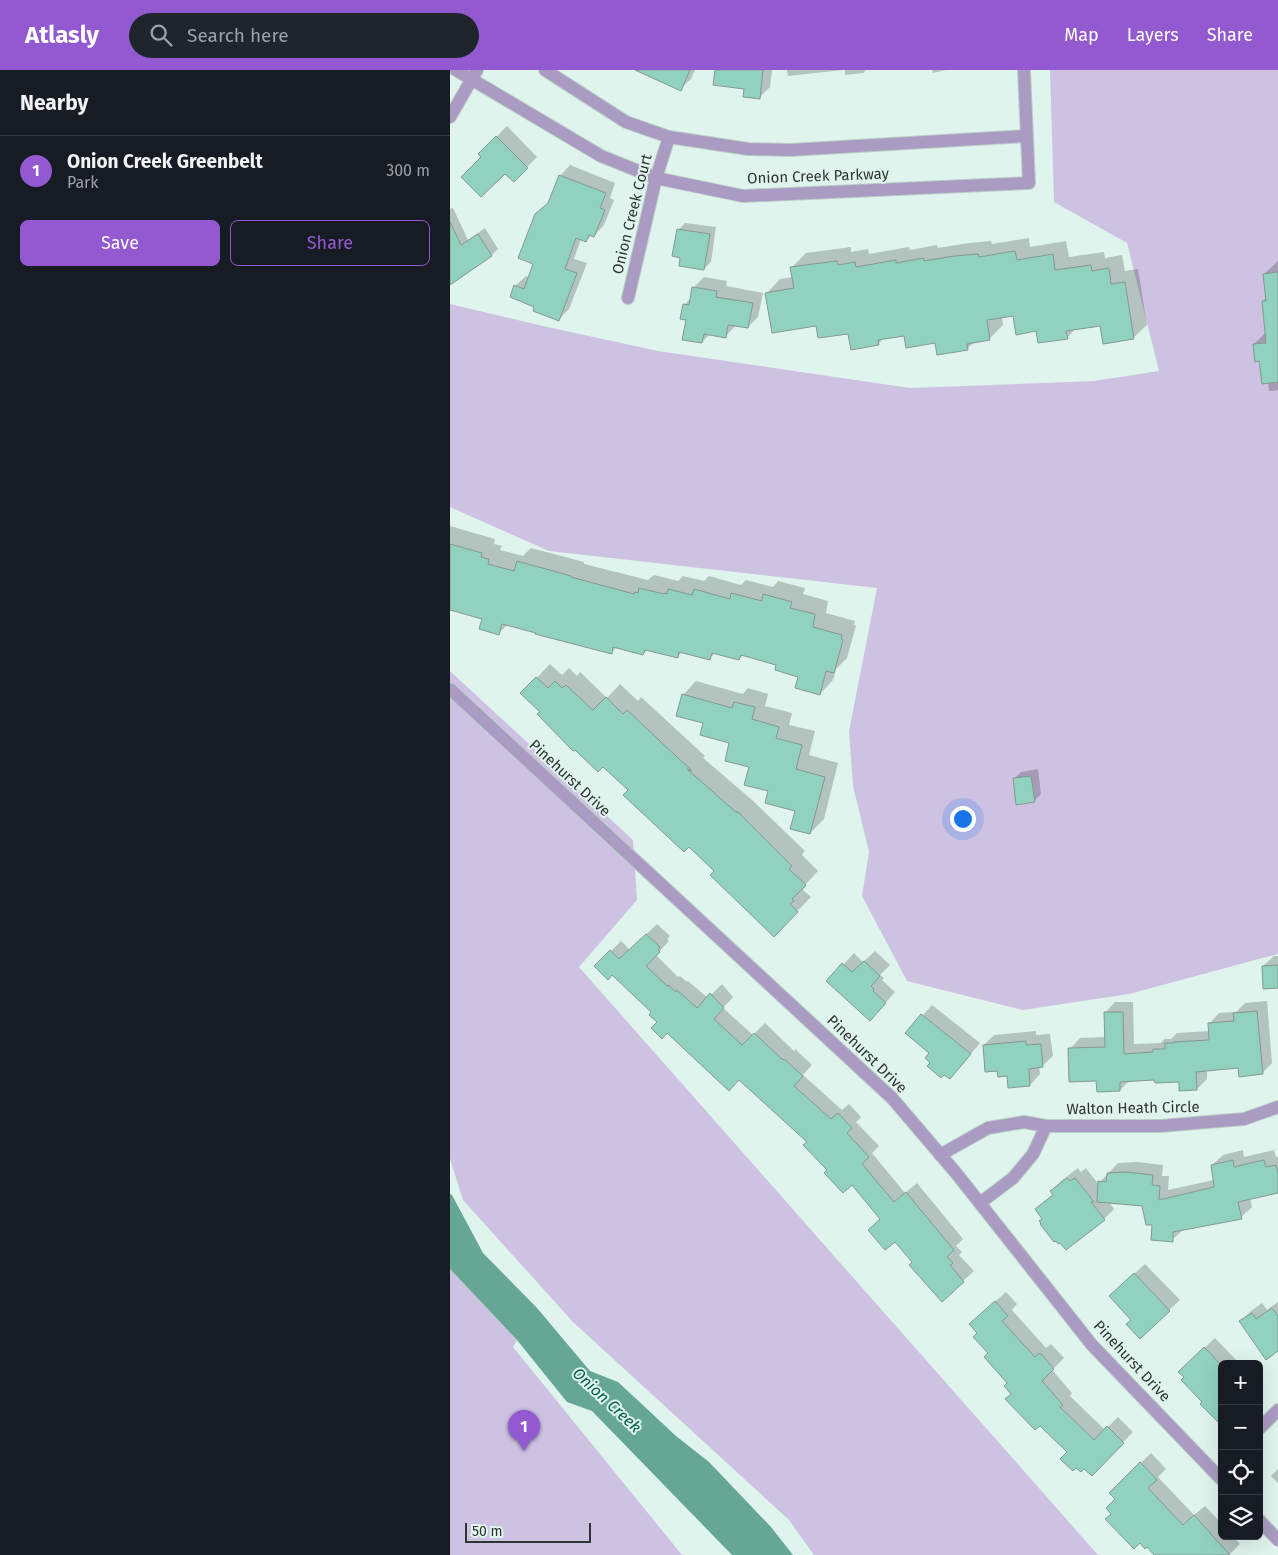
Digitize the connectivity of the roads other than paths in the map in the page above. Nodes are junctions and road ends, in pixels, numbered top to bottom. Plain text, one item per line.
1 (456, 70) edge
2 (545, 70) edge
3 (1024, 70) edge
4 (474, 75) edge
5 (450, 117) edge
6 (1026, 136) junction
7 (669, 137) junction
8 (656, 178) junction
9 (628, 298) dead end
10 (450, 689) edge
11 (1278, 1107) edge
12 (1046, 1126) junction
13 (940, 1154) junction
14 (980, 1203) junction
15 (1278, 1410) edge
16 (1263, 1424) edge
17 (1218, 1472) edge
18 (1263, 1524) edge
19 (1278, 1540) edge

1 - 4 street, Onion Creek Parkway
2 - 7 street, Onion Creek Parkway
3 - 6 street
4 - 5 street
4 - 8 street, Onion Creek Parkway
6 - 7 street, Onion Creek Parkway
6 - 8 street, Onion Creek Parkway
7 - 8 street, Onion Creek Court
8 - 9 street, Onion Creek Court
10 - 13 street, Pinehurst Drive
11 - 12 street, Walton Heath Circle
12 - 13 street, Walton Heath Circle
12 - 14 street, Walton Heath Circle
13 - 14 street, Pinehurst Drive
14 - 17 street, Pinehurst Drive
15 - 16 street
18 - 19 street

